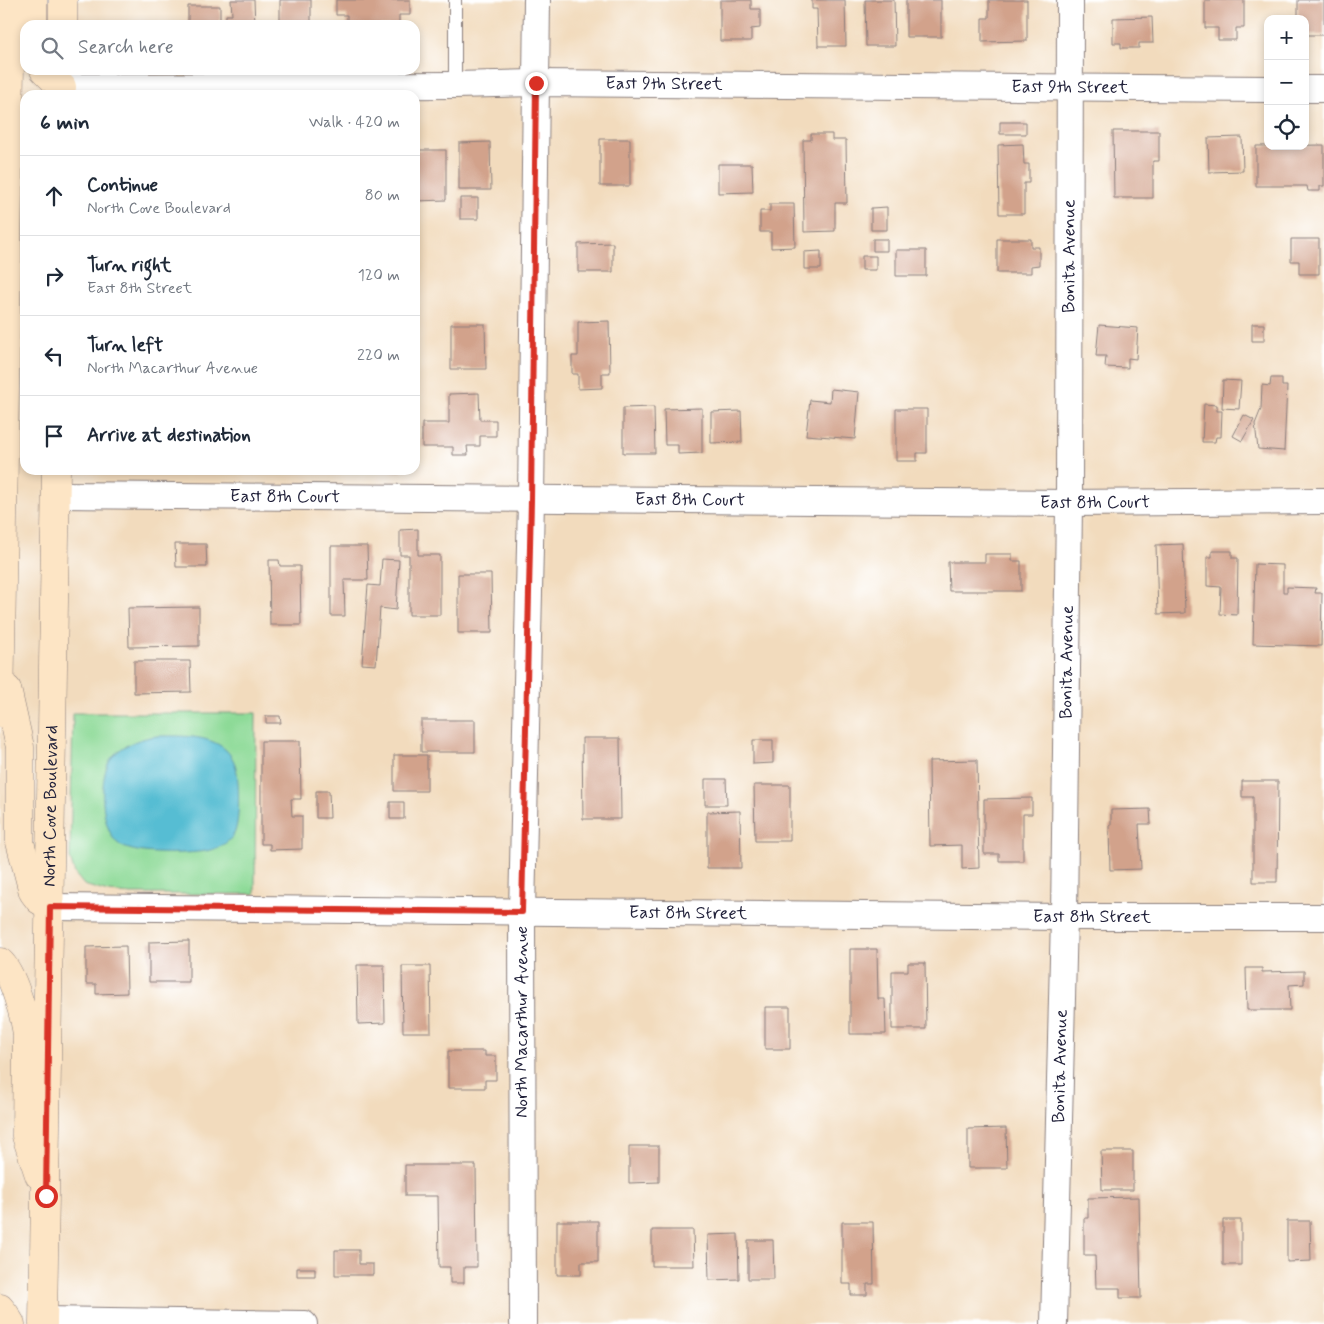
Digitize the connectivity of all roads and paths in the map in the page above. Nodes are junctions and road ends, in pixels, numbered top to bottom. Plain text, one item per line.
1 (11, 0) edge
2 (32, 0) edge
3 (63, 0) edge
4 (455, 0) edge
5 (537, 0) edge
6 (1070, 0) edge
7 (33, 20) edge
8 (63, 20) edge
9 (57, 80) edge
10 (536, 83) junction
11 (455, 85) junction
12 (1070, 88) junction
13 (1264, 89) edge
14 (1309, 89) edge
15 (1324, 89) edge
16 (11, 163) edge
17 (56, 483) edge
18 (531, 500) junction
19 (1324, 501) edge
20 (1070, 503) junction
21 (1, 576) edge
22 (0, 663) edge
23 (0, 713) edge
24 (50, 907) junction
25 (522, 912) junction
26 (1064, 917) junction
27 (1324, 917) edge
28 (0, 962) edge
29 (46, 1196) junction
30 (0, 1308) edge
31 (43, 1322) edge
32 (10, 1324) edge
33 (304, 1324) edge
34 (523, 1324) edge
35 (1054, 1324) edge

1 - 16 main road
2 - 7 main road
3 - 8 main road
4 - 11 lane
5 - 10 street, North Macarthur Avenue
6 - 12 street, Bonita Avenue
9 - 11 street, East 9th Street
10 - 11 street, East 9th Street
10 - 12 street, East 9th Street
10 - 18 street, North Macarthur Avenue
12 - 13 street, East 9th Street
12 - 20 street, Bonita Avenue
14 - 15 street
16 - 21 main road
17 - 18 street, East 8th Court
17 - 24 main road, North Cove Boulevard
18 - 20 street, East 8th Court
18 - 25 street, North Macarthur Avenue
19 - 20 street, East 8th Court
20 - 26 street, Bonita Avenue
21 - 22 main road
22 - 23 main road
22 - 24 main road
24 - 25 street, East 8th Street
24 - 29 main road, North Cove Boulevard
25 - 26 street, East 8th Street
25 - 34 street, North Macarthur Avenue
26 - 27 street, East 8th Street
26 - 35 street, Bonita Avenue
28 - 29 main road
29 - 31 main road, North Cove Boulevard
30 - 32 main road
31 - 33 street

